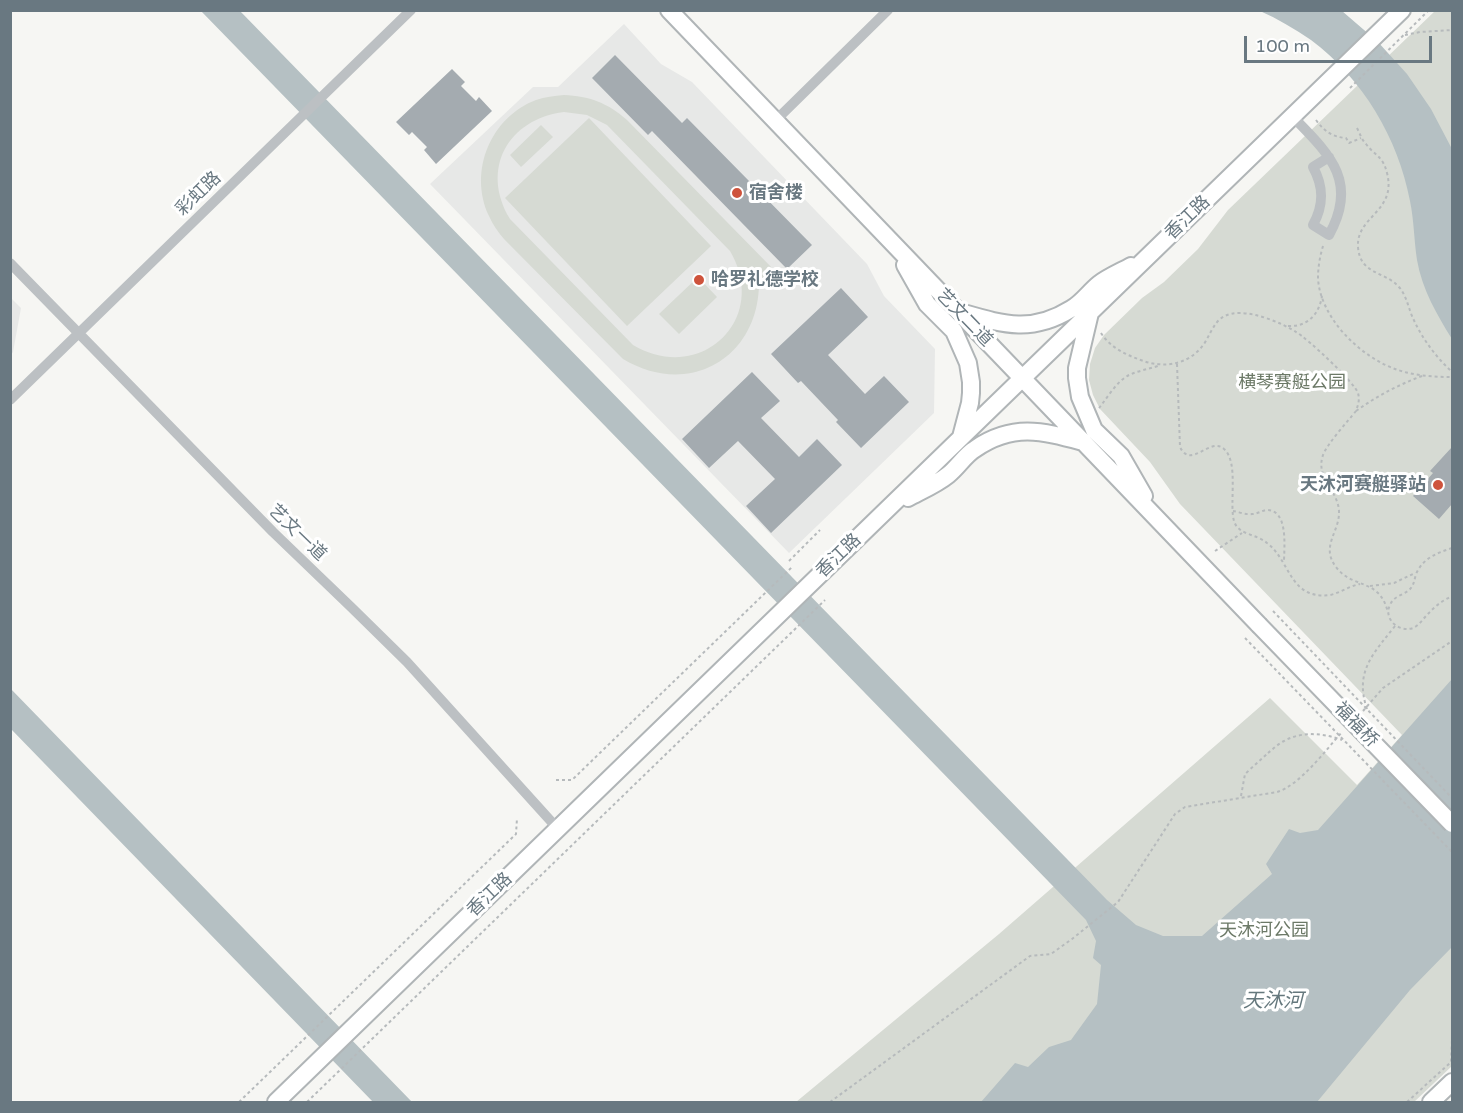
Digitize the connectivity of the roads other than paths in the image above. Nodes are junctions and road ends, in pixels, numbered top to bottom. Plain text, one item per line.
1 (411, 10) edge
2 (669, 10) edge
3 (888, 10) edge
4 (1402, 10) edge
5 (1293, 117) junction
6 (775, 121) junction
7 (1329, 157) junction
8 (891, 241) junction
9 (1150, 255) junction
10 (10, 263) edge
11 (958, 311) junction
12 (1090, 313) junction
13 (79, 334) junction
14 (1023, 379) junction
15 (10, 400) edge
16 (960, 439) junction
17 (1083, 442) junction
18 (884, 513) junction
19 (1158, 520) junction
20 (1259, 625) joint
21 (1452, 824) edge
22 (558, 829) junction
23 (1452, 1082) edge
24 (276, 1102) edge
25 (1431, 1102) edge

1 - 13 street, 彩虹路
2 - 6 main road, 艺文二道
3 - 6 street
4 - 5 main road, 香江路
5 - 7 street
5 - 9 main road, 香江路
6 - 8 main road, 艺文二道
7 - 7 street
8 - 11 main road, 艺文二道
8 - 16 main road
9 - 11 main road
9 - 12 main road, 香江路
10 - 13 street, 艺文一道
11 - 14 main road, 艺文二道
12 - 14 main road, 香江路
12 - 19 main road
13 - 15 street, 彩虹路
13 - 22 street, 艺文一道
14 - 16 main road, 香江路
14 - 17 main road, 艺文二道
16 - 18 main road, 香江路
17 - 18 main road
17 - 19 main road, 艺文二道
18 - 22 main road, 香江路
19 - 20 main road, 艺文二道
20 - 21 main road, 福福桥, bridge
22 - 24 main road, 香江路
23 - 25 main road

